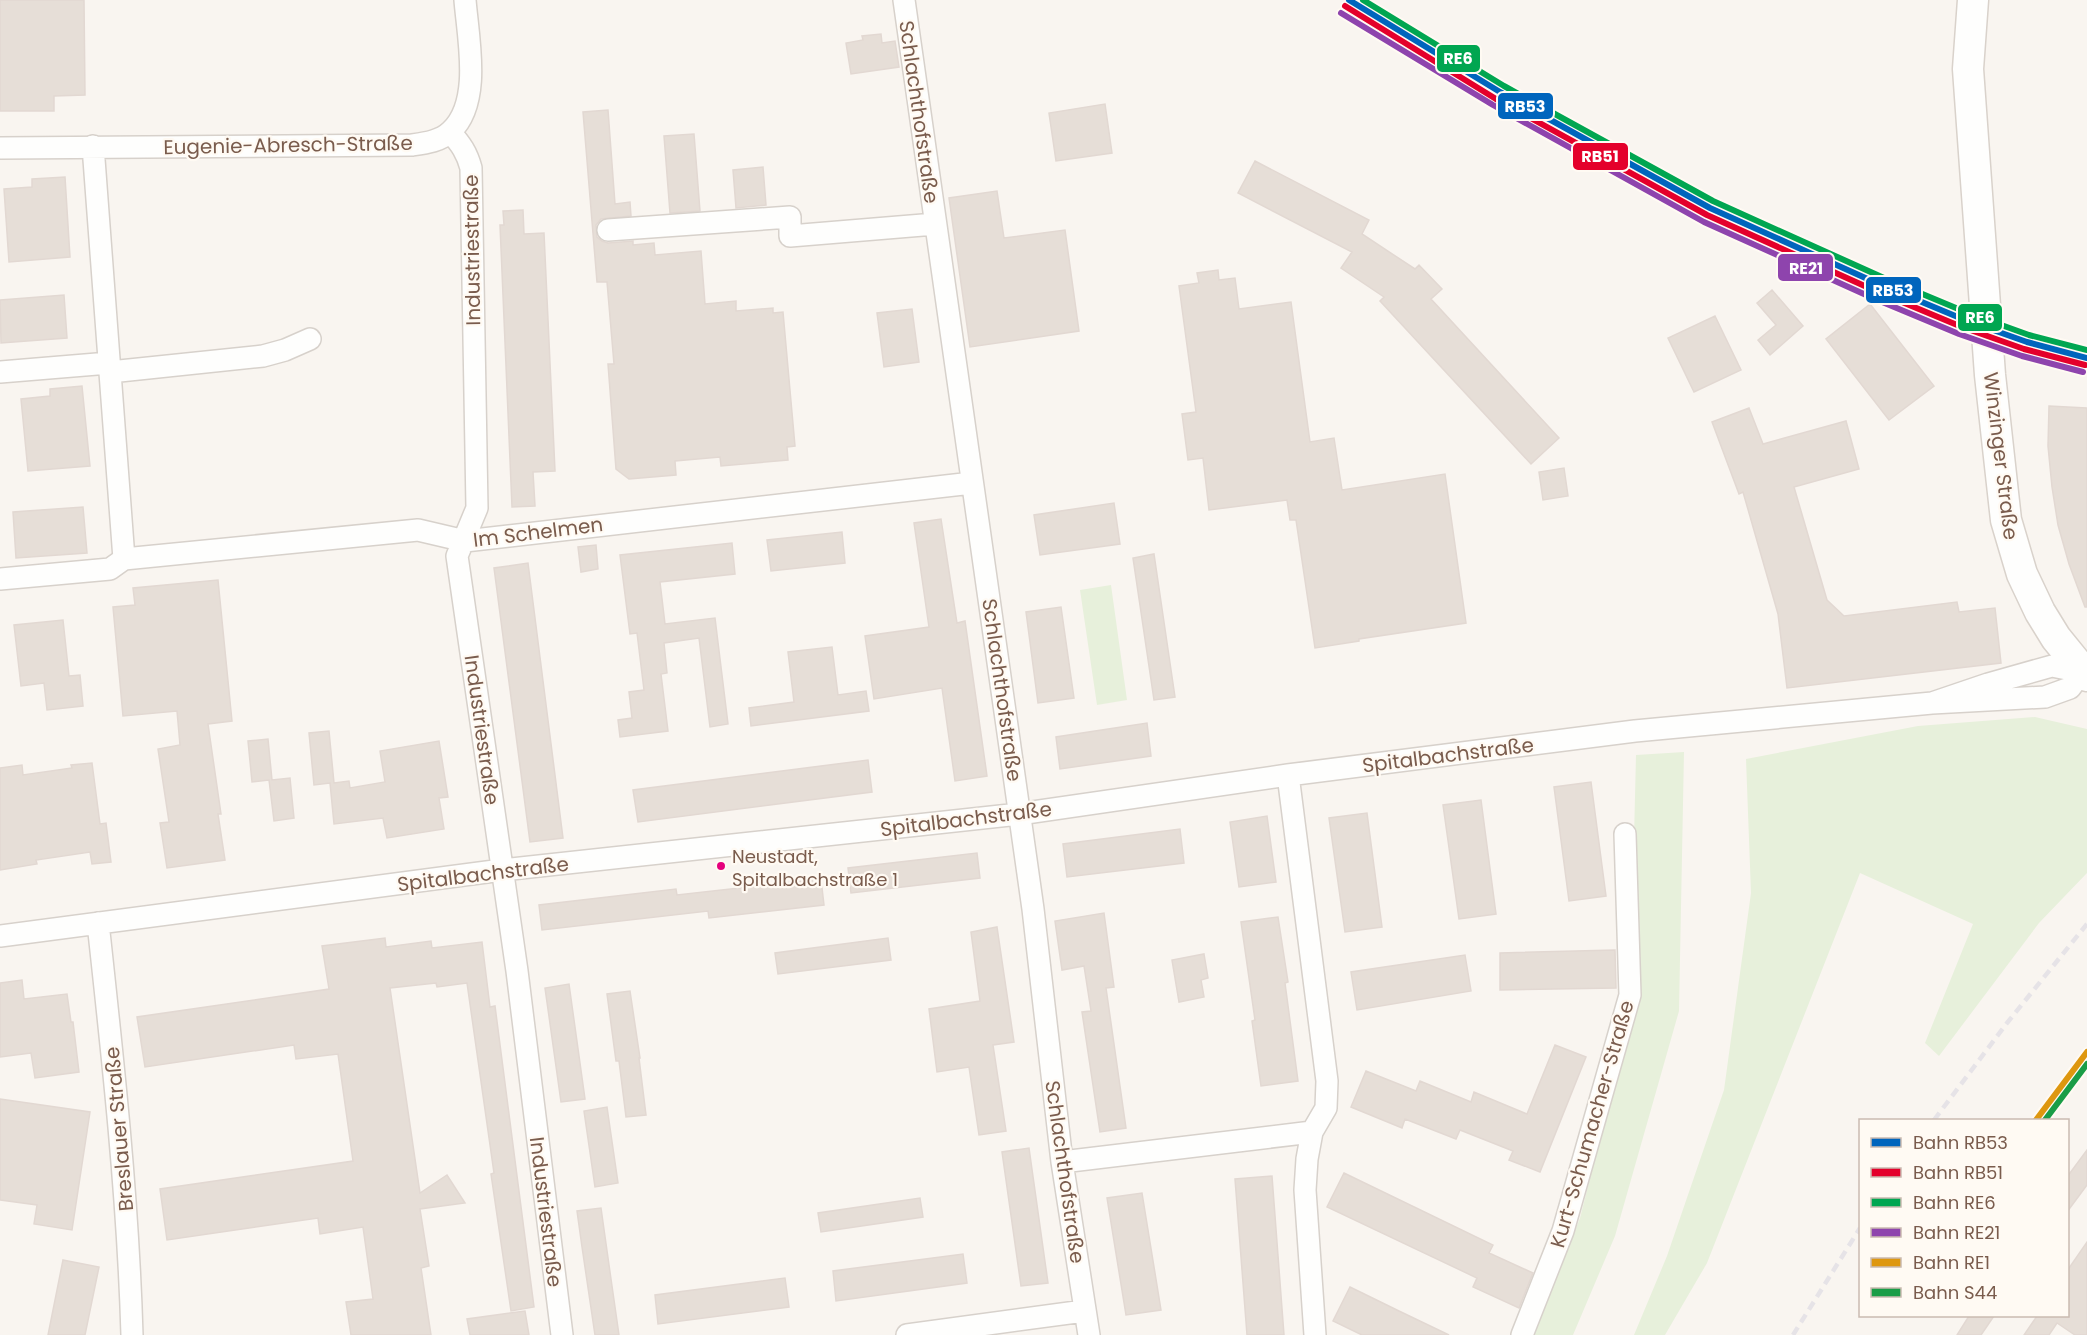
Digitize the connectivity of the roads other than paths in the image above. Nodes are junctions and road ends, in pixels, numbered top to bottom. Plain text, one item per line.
1 (465, 0) edge
2 (904, 0) edge
3 (1958, 0) edge
4 (1973, 0) edge
5 (1968, 69) junction
6 (450, 132) junction
7 (93, 146) junction
8 (0, 148) edge
9 (935, 224) junction
10 (608, 230) dead end
11 (310, 339) dead end
12 (110, 367) junction
13 (0, 372) edge
14 (972, 483) junction
15 (465, 541) junction
16 (124, 559) junction
17 (0, 579) edge
18 (2085, 674) edge
19 (1288, 775) junction
20 (1019, 814) junction
21 (1625, 834) dead end
22 (502, 870) junction
23 (98, 923) junction
24 (0, 936) edge
25 (1312, 1132) junction
26 (1062, 1162) junction
27 (1084, 1311) junction
28 (132, 1335) edge
29 (562, 1335) edge
30 (907, 1335) edge
31 (1089, 1335) edge
32 (1315, 1335) edge
33 (1522, 1335) edge

1 - 6 street
2 - 9 street, Schlachthofstraße
3 - 5 street
4 - 5 street, Winzinger Straße
5 - 18 street, Winzinger Straße
6 - 7 street, Eugenie-Abresch-Straße
6 - 15 street, Industriestraße
7 - 8 street, Eugenie-Abresch-Straße
7 - 12 street
9 - 10 street, Schlachthofstraße
9 - 14 street, Schlachthofstraße
11 - 12 street
12 - 13 street
12 - 16 street
14 - 15 street, Im Schelmen
14 - 20 street, Schlachthofstraße
15 - 16 street, Im Schelmen
15 - 22 street, Industriestraße
16 - 17 street, Im Schelmen
18 - 19 street, Spitalbachstraße
19 - 20 street, Spitalbachstraße
19 - 25 street
20 - 22 street, Spitalbachstraße
20 - 26 street, Schlachthofstraße
21 - 33 street, Kurt-Schumacher-Straße
22 - 23 street, Spitalbachstraße
22 - 29 street, Industriestraße
23 - 24 street, Spitalbachstraße
23 - 28 street, Breslauer Straße
25 - 26 street
25 - 32 street
26 - 27 street, Schlachthofstraße
27 - 30 street
27 - 31 street, Schlachthofstraße

